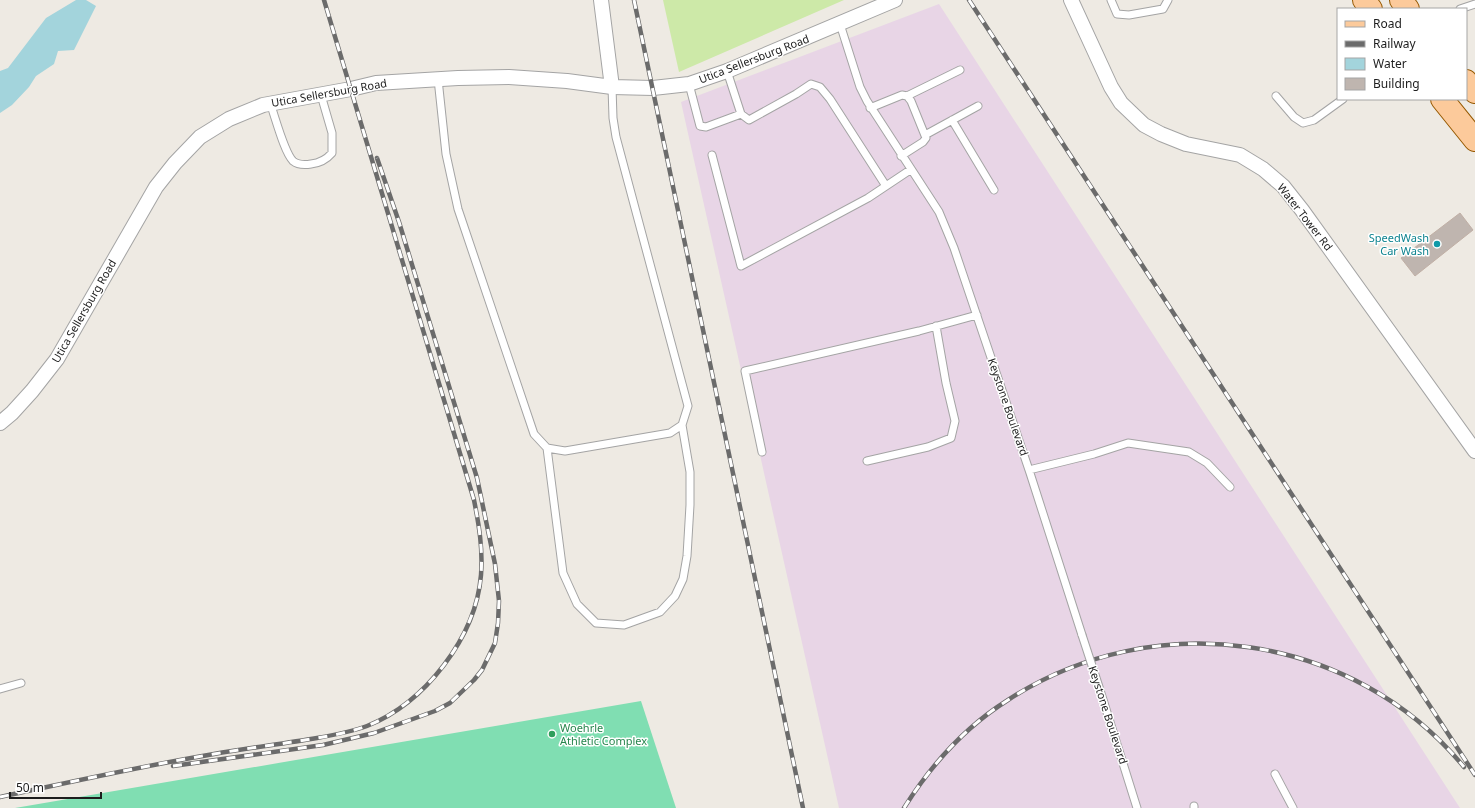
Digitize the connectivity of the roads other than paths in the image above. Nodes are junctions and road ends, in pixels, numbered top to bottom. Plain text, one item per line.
1 (601, 0) edge
2 (895, 0) edge
3 (1071, 0) edge
4 (1111, 0) edge
5 (1168, 0) edge
6 (1364, 0) edge
7 (1401, 0) edge
8 (1475, 4) edge
9 (1370, 8) edge
10 (1407, 8) edge
11 (1463, 8) edge
12 (840, 24) junction
13 (960, 70) dead end
14 (726, 71) junction
15 (438, 79) junction
16 (1467, 82) edge
17 (689, 84) junction
18 (612, 87) junction
19 (1475, 92) edge
20 (321, 95) junction
21 (907, 96) junction
22 (1276, 96) dead end
23 (1342, 100) edge
24 (1443, 100) edge
25 (270, 103) junction
26 (978, 106) dead end
27 (870, 108) junction
28 (741, 114) junction
29 (952, 120) junction
30 (925, 135) junction
31 (1475, 140) edge
32 (712, 155) dead end
33 (901, 156) junction
34 (910, 170) junction
35 (886, 186) junction
36 (994, 190) dead end
37 (977, 315) junction
38 (936, 326) junction
39 (0, 423) edge
40 (682, 425) junction
41 (547, 448) junction
42 (762, 452) dead end
43 (1475, 452) edge
44 (867, 461) dead end
45 (1029, 470) junction
46 (1230, 487) dead end
47 (21, 683) dead end
48 (0, 689) edge
49 (1275, 774) dead end
50 (1137, 808) edge
51 (1294, 808) edge

1 - 18 street
2 - 12 street, Utica Sellersburg Road
3 - 43 street, Water Tower Rd
4 - 5 lane
6 - 9 main road
7 - 10 main road
8 - 11 lane
12 - 14 street, Utica Sellersburg Road
12 - 27 lane, Keystone Boulevard
13 - 21 lane
14 - 17 street, Utica Sellersburg Road
14 - 28 lane
15 - 18 street, Utica Sellersburg Road
15 - 20 street, Utica Sellersburg Road
15 - 41 lane
16 - 19 main road
17 - 18 street, Utica Sellersburg Road
17 - 28 lane
18 - 40 lane
20 - 25 street, Utica Sellersburg Road
20 - 25 lane
21 - 27 lane
21 - 30 lane
22 - 23 lane
24 - 31 main road
25 - 39 street, Utica Sellersburg Road
26 - 29 lane
27 - 33 lane, Keystone Boulevard
28 - 35 lane
29 - 30 lane
29 - 36 lane
30 - 33 lane
32 - 35 lane
33 - 34 lane, Keystone Boulevard
34 - 35 lane
34 - 37 lane, Keystone Boulevard
37 - 38 lane
37 - 45 lane, Keystone Boulevard
38 - 42 lane
38 - 44 lane
40 - 41 lane
40 - 41 lane
45 - 46 lane
45 - 50 lane, Keystone Boulevard, bridge
47 - 48 lane
49 - 51 lane

